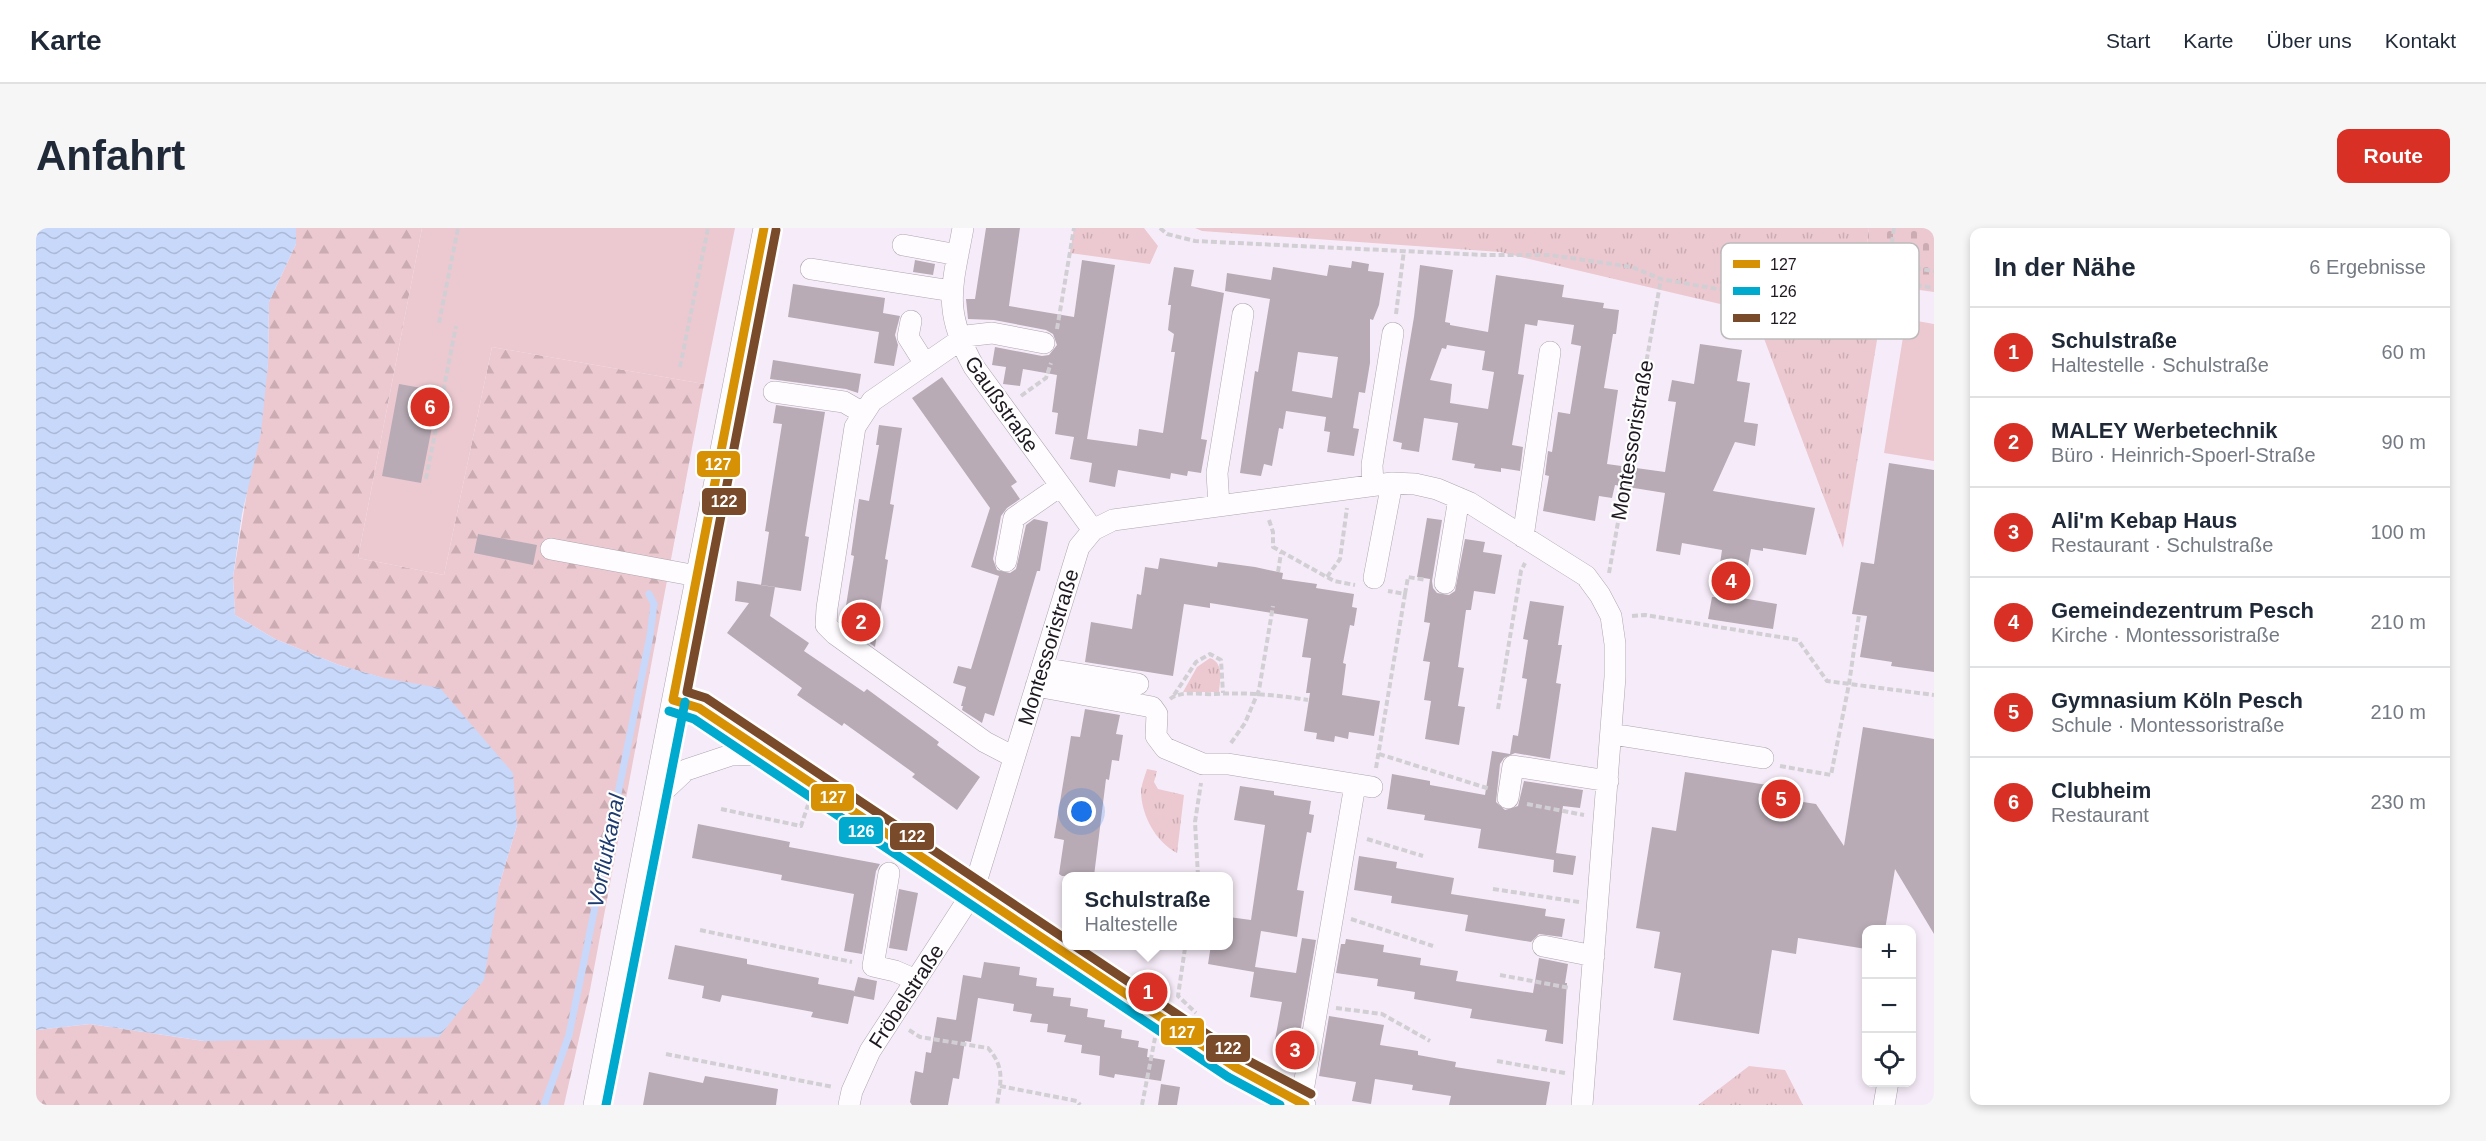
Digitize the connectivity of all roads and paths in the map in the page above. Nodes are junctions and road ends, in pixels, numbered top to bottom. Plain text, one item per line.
1 (458, 228) edge
2 (708, 228) edge
3 (764, 228) edge
4 (963, 228) edge
5 (1160, 228) edge
6 (1894, 228) edge
7 (1892, 243) edge
8 (903, 245) dead end
9 (1404, 250) junction
10 (958, 255) junction
11 (811, 269) dead end
12 (1919, 269) edge
13 (1934, 271) edge
14 (1661, 279) junction
15 (1919, 286) edge
16 (1934, 288) edge
17 (1721, 290) edge
18 (952, 291) junction
19 (1243, 314) dead end
20 (911, 321) dead end
21 (440, 323) dead end
22 (456, 326) dead end
23 (1393, 333) joint
24 (959, 341) junction
25 (1044, 342) dead end
26 (1550, 352) dead end
27 (925, 364) junction
28 (680, 367) dead end
29 (774, 392) dead end
30 (862, 413) junction
31 (426, 479) dead end
32 (1382, 484) junction
33 (1060, 486) junction
34 (1350, 488) junction
35 (1459, 498) junction
36 (1261, 500) junction
37 (1219, 506) junction
38 (1093, 530) junction
39 (1529, 540) junction
40 (551, 549) dead end
41 (1281, 553) junction
42 (1006, 561) dead end
43 (1278, 572) dead end
44 (697, 576) junction
45 (1326, 577) junction
46 (1445, 583) joint
47 (1373, 585) junction
48 (1405, 594) junction
49 (1273, 606) dead end
50 (1607, 609) junction
51 (1859, 615) dead end
52 (1039, 677) junction
53 (1138, 684) dead end
54 (1849, 684) junction
55 (1223, 693) junction
56 (1258, 693) junction
57 (1934, 695) edge
58 (1173, 696) junction
59 (673, 700) junction
60 (1308, 700) dead end
61 (1497, 709) dead end
62 (1155, 710) junction
63 (1612, 734) junction
64 (768, 754) junction
65 (1014, 758) junction
66 (1763, 758) joint
67 (1208, 764) junction
68 (1608, 781) junction
69 (814, 785) junction
70 (1363, 786) junction
71 (1508, 798) dead end
72 (654, 800) junction
73 (721, 809) dead end
74 (1346, 833) junction
75 (1424, 856) dead end
76 (1198, 872) edge
77 (889, 873) dead end
78 (1493, 889) dead end
79 (973, 892) junction
80 (1598, 906) junction
81 (1333, 913) junction
82 (700, 930) dead end
83 (1433, 946) dead end
84 (1543, 946) dead end
85 (1185, 950) edge
86 (1594, 956) junction
87 (873, 966) junction
88 (1500, 975) dead end
89 (916, 980) junction
90 (1591, 992) junction
91 (1318, 1005) junction
92 (891, 1018) junction
93 (1162, 1018) junction
94 (1197, 1041) junction
95 (1430, 1041) dead end
96 (666, 1054) dead end
97 (1497, 1061) dead end
98 (1584, 1076) junction
99 (1000, 1086) junction
100 (1887, 1087) edge
101 (850, 1098) edge
102 (1295, 1103) edge
103 (594, 1105) edge
104 (997, 1105) edge
105 (1080, 1105) edge
106 (1142, 1105) edge
107 (1582, 1105) edge
108 (1884, 1105) edge

1 - 21 path
2 - 28 path
3 - 44 street
4 - 10 street, Gaußstraße
5 - 9 path
6 - 7 path
8 - 10 street
9 - 14 path
9 - 23 path
10 - 18 street, Gaußstraße
11 - 18 street
12 - 13 path
14 - 17 path
14 - 50 path, Montessoristraße
15 - 16 path
18 - 24 street, Gaußstraße
19 - 37 street
20 - 27 street
22 - 31 path
23 - 32 street
24 - 25 street
24 - 27 street
24 - 33 street, Gaußstraße
26 - 39 street
27 - 30 street
29 - 30 street
30 - 65 street
32 - 34 street
32 - 35 street
32 - 47 street
33 - 38 street, Gaußstraße
33 - 42 street
34 - 36 street
34 - 45 path
35 - 39 street
35 - 46 street
36 - 37 street
36 - 41 path
37 - 38 street
38 - 52 street, Montessoristraße
39 - 50 street
39 - 61 path
40 - 44 street
41 - 43 path
41 - 45 path
44 - 59 street
45 - 47 path
46 - 48 path
47 - 48 path
48 - 70 path
49 - 56 path
50 - 54 path
50 - 63 street
51 - 54 path
52 - 53 street
52 - 62 street
52 - 65 street, Montessoristraße
54 - 57 path
54 - 66 path
55 - 56 path
55 - 58 path
55 - 58 path
56 - 60 path
56 - 67 path
58 - 62 path
59 - 64 street
59 - 72 street
62 - 67 street
63 - 66 street
63 - 68 street
64 - 69 street
64 - 72 street
65 - 79 street, Montessoristraße
67 - 70 street
67 - 76 path
68 - 71 street
68 - 80 street
69 - 73 path
69 - 79 street
70 - 74 street
72 - 103 street
74 - 75 path
74 - 81 street
77 - 87 street
78 - 80 path
79 - 89 street, Fröbelstraße
79 - 93 street
80 - 86 street
81 - 83 path
81 - 91 street
82 - 87 path
84 - 86 street
85 - 94 path
86 - 90 street
87 - 89 street
88 - 90 path
89 - 92 street, Fröbelstraße
90 - 98 street
91 - 95 path
91 - 102 street
92 - 99 path
92 - 101 street, Fröbelstraße
93 - 94 street
93 - 106 path
94 - 102 street
96 - 101 path
97 - 98 path
98 - 107 street
99 - 104 path
99 - 105 path
100 - 108 street

